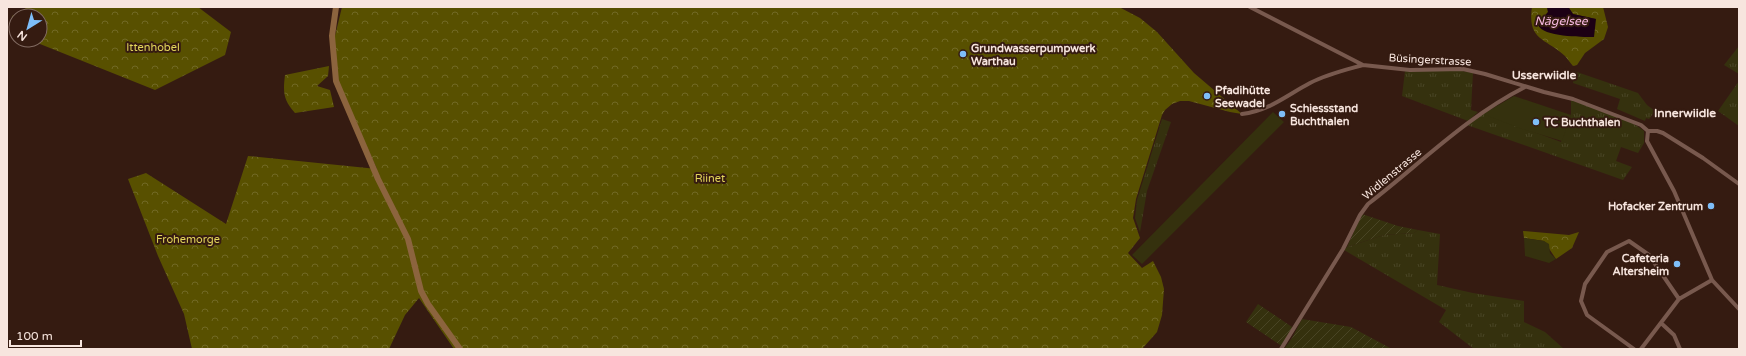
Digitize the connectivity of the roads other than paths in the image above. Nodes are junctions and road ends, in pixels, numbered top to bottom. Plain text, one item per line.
1 (336, 7) edge
2 (1250, 7) edge
3 (1363, 65) junction
4 (1525, 87) junction
5 (1242, 114) dead end
6 (1648, 132) junction
7 (1739, 184) edge
8 (1712, 280) junction
9 (1679, 299) junction
10 (1739, 309) edge
11 (1661, 323) junction
12 (460, 349) edge
13 (1281, 349) edge
14 (1634, 349) edge
15 (1641, 349) edge
16 (1680, 349) edge

1 - 12 street
2 - 3 street, Büsingerstrasse
3 - 4 street, Büsingerstrasse
3 - 5 street
4 - 6 street, Büsingerstrasse
4 - 13 street, Widlenstrasse
6 - 7 street, Büsingerstrasse
6 - 8 street
8 - 9 street
8 - 10 street
9 - 11 street
9 - 14 street
11 - 15 street
11 - 16 street

